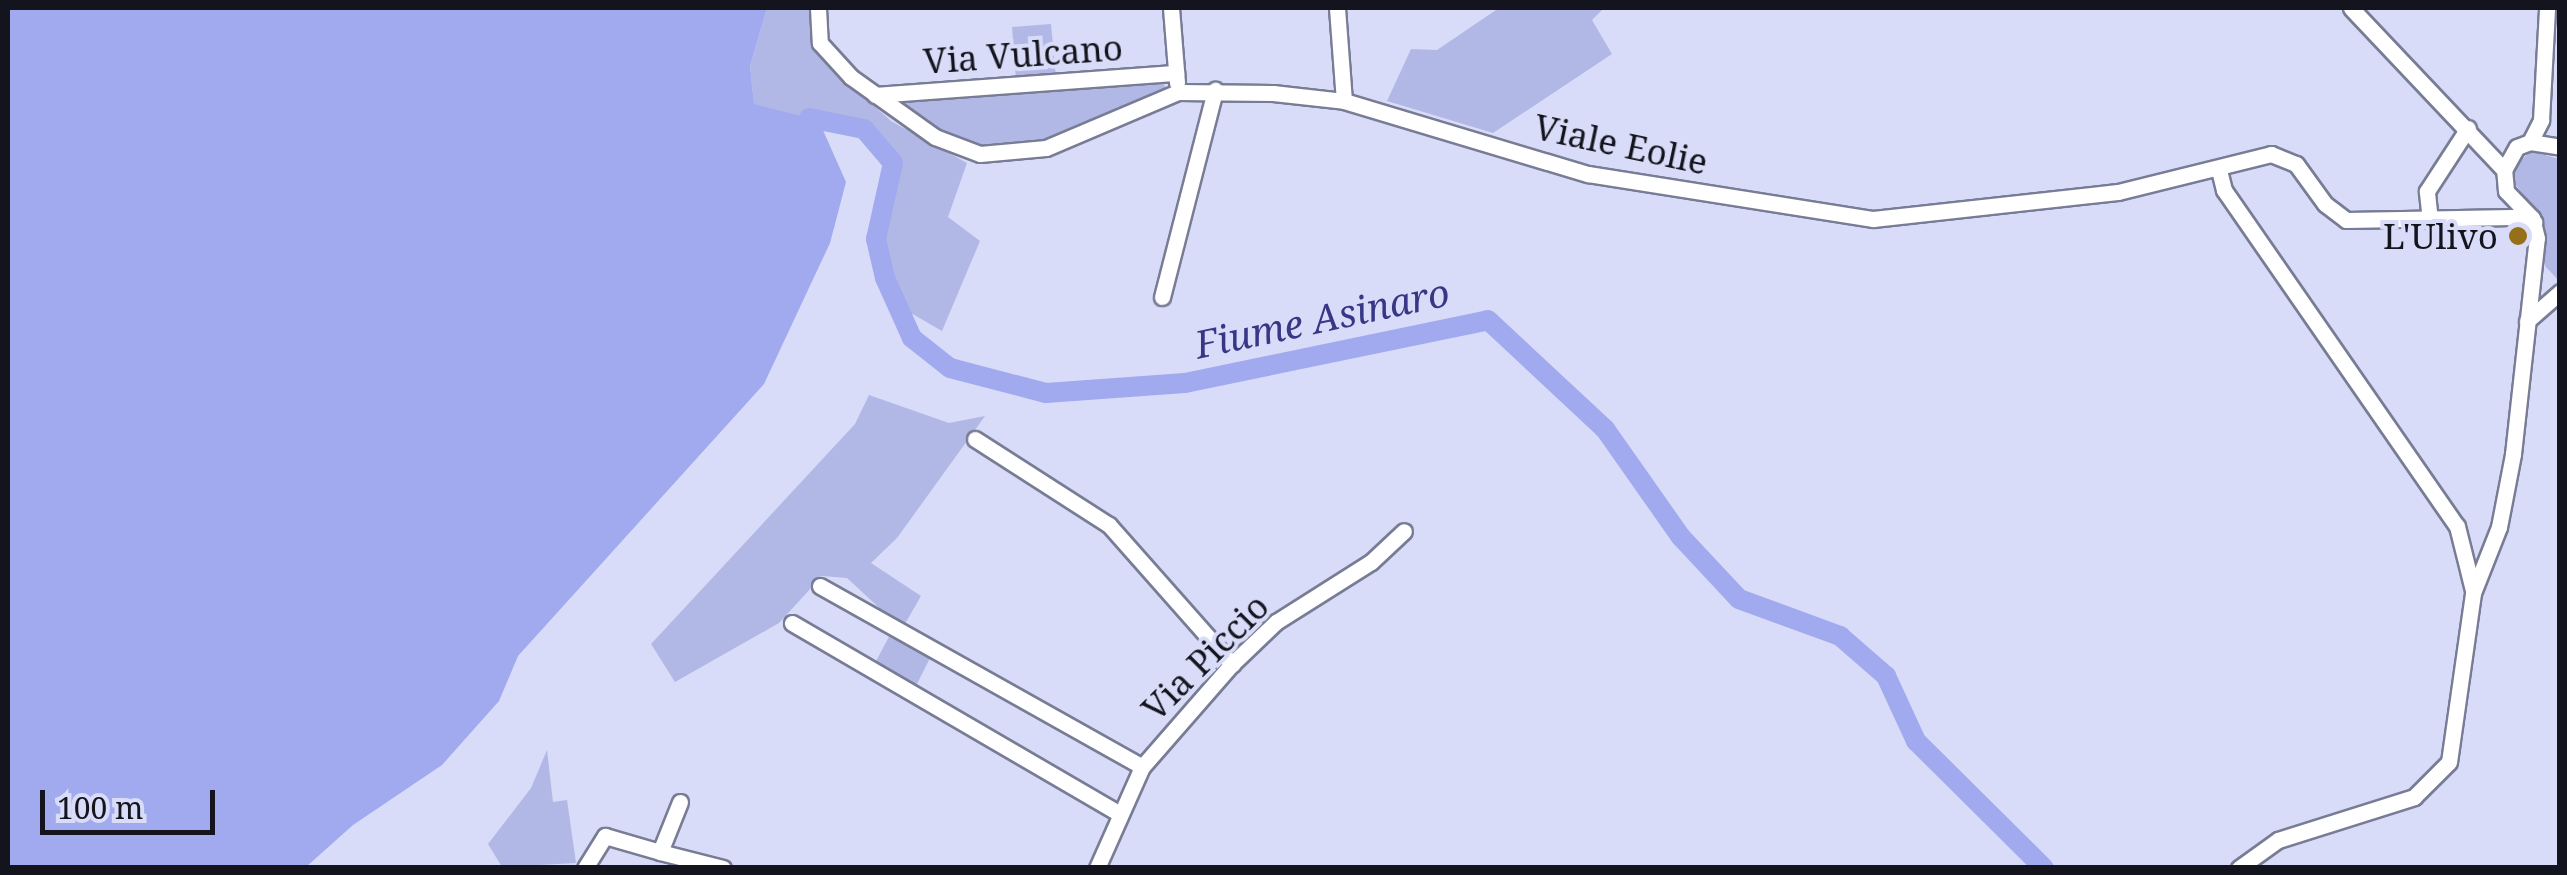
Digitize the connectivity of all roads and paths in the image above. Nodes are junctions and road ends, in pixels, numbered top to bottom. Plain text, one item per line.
1 (818, 8) edge
2 (1172, 8) edge
3 (1338, 8) edge
4 (2351, 8) edge
5 (2547, 8) edge
6 (1176, 73) junction
7 (1215, 90) junction
8 (1178, 92) junction
9 (875, 95) junction
10 (1344, 101) junction
11 (2542, 105) junction
12 (2471, 130) junction
13 (2523, 145) junction
14 (2560, 146) edge
15 (2219, 170) junction
16 (2504, 170) junction
17 (2506, 191) junction
18 (2466, 220) junction
19 (2430, 221) junction
20 (2534, 222) junction
21 (2535, 264) junction
22 (2560, 292) edge
23 (1162, 297) dead end
24 (2525, 324) junction
25 (975, 439) dead end
26 (1404, 531) dead end
27 (820, 586) dead end
28 (2473, 593) junction
29 (792, 623) dead end
30 (1232, 664) junction
31 (1142, 767) junction
32 (680, 802) dead end
33 (1120, 814) junction
34 (660, 852) junction
35 (586, 868) edge
36 (724, 868) edge
37 (1097, 868) edge
38 (2239, 868) edge

1 - 9 street, Viale Eolie
2 - 6 street
3 - 10 street
4 - 12 street
5 - 11 street
6 - 8 street
6 - 9 street, Via Vulcano
7 - 8 street, Viale Eolie
7 - 10 street, Viale Eolie
7 - 23 street
8 - 9 street, Viale Eolie
10 - 15 street, Viale Eolie
11 - 13 street
11 - 14 street
12 - 13 street
12 - 16 street
12 - 19 street
13 - 14 street
13 - 16 street
15 - 19 street, Viale Eolie
15 - 28 street
16 - 17 street
17 - 18 street
17 - 20 street
18 - 19 street, Viale Eolie
18 - 20 street, Viale Eolie
20 - 21 street
21 - 22 street
21 - 24 street
22 - 24 street
24 - 28 street
25 - 30 street
26 - 30 street, Via Piccio
27 - 31 street
28 - 38 street
29 - 33 street
30 - 31 street, Via Piccio
31 - 33 street, Via Piccio
32 - 34 street
33 - 37 street, Via Piccio
34 - 35 street
34 - 36 street

